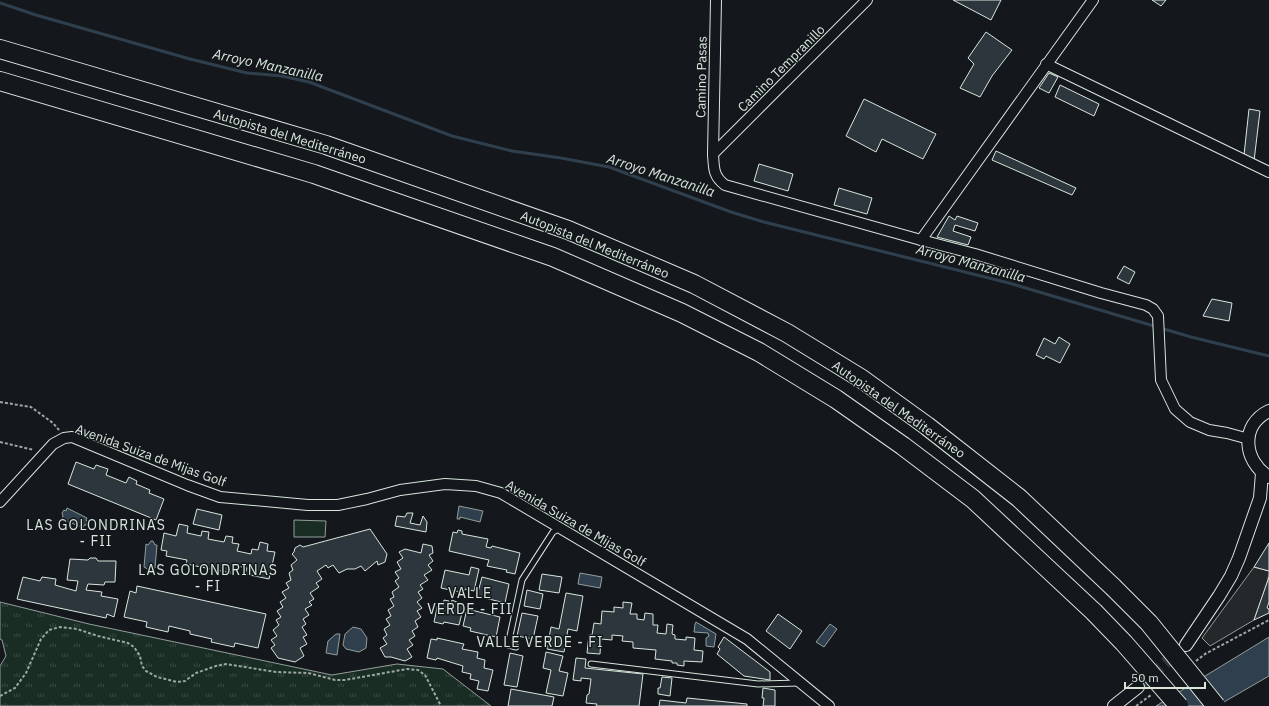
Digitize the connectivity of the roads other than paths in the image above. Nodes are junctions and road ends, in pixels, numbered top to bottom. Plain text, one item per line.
1 (716, 0) edge
2 (867, 0) edge
3 (1093, 0) edge
4 (0, 49) edge
5 (1046, 64) junction
6 (0, 81) edge
7 (712, 154) junction
8 (1269, 172) edge
9 (921, 240) junction
10 (1269, 410) edge
11 (1248, 439) junction
12 (1266, 475) edge
13 (0, 502) edge
14 (560, 528) junction
15 (1186, 645) tunnel mouth
16 (516, 647) dead end
17 (591, 664) dead end
18 (800, 683) junction
19 (1138, 687) tunnel mouth
20 (829, 706) edge
21 (1114, 706) edge
22 (1179, 706) edge
23 (1216, 706) edge

1 - 7 street, Camino Pasas
2 - 7 street, Camino Tempranillo
3 - 5 street
4 - 23 highway, Autopista del Mediterráneo, bridge
5 - 8 street
5 - 9 street
6 - 22 highway, bridge
7 - 9 street, Camino Pasas
9 - 11 street, Camino Pasas
10 - 11 street
11 - 12 street
12 - 15 street
13 - 14 street, Avenida Suiza de Mijas Golf
14 - 16 lane
14 - 18 street, Avenida Suiza de Mijas Golf
17 - 18 lane
18 - 20 street, Avenida Suiza de Mijas Golf
19 - 21 street

